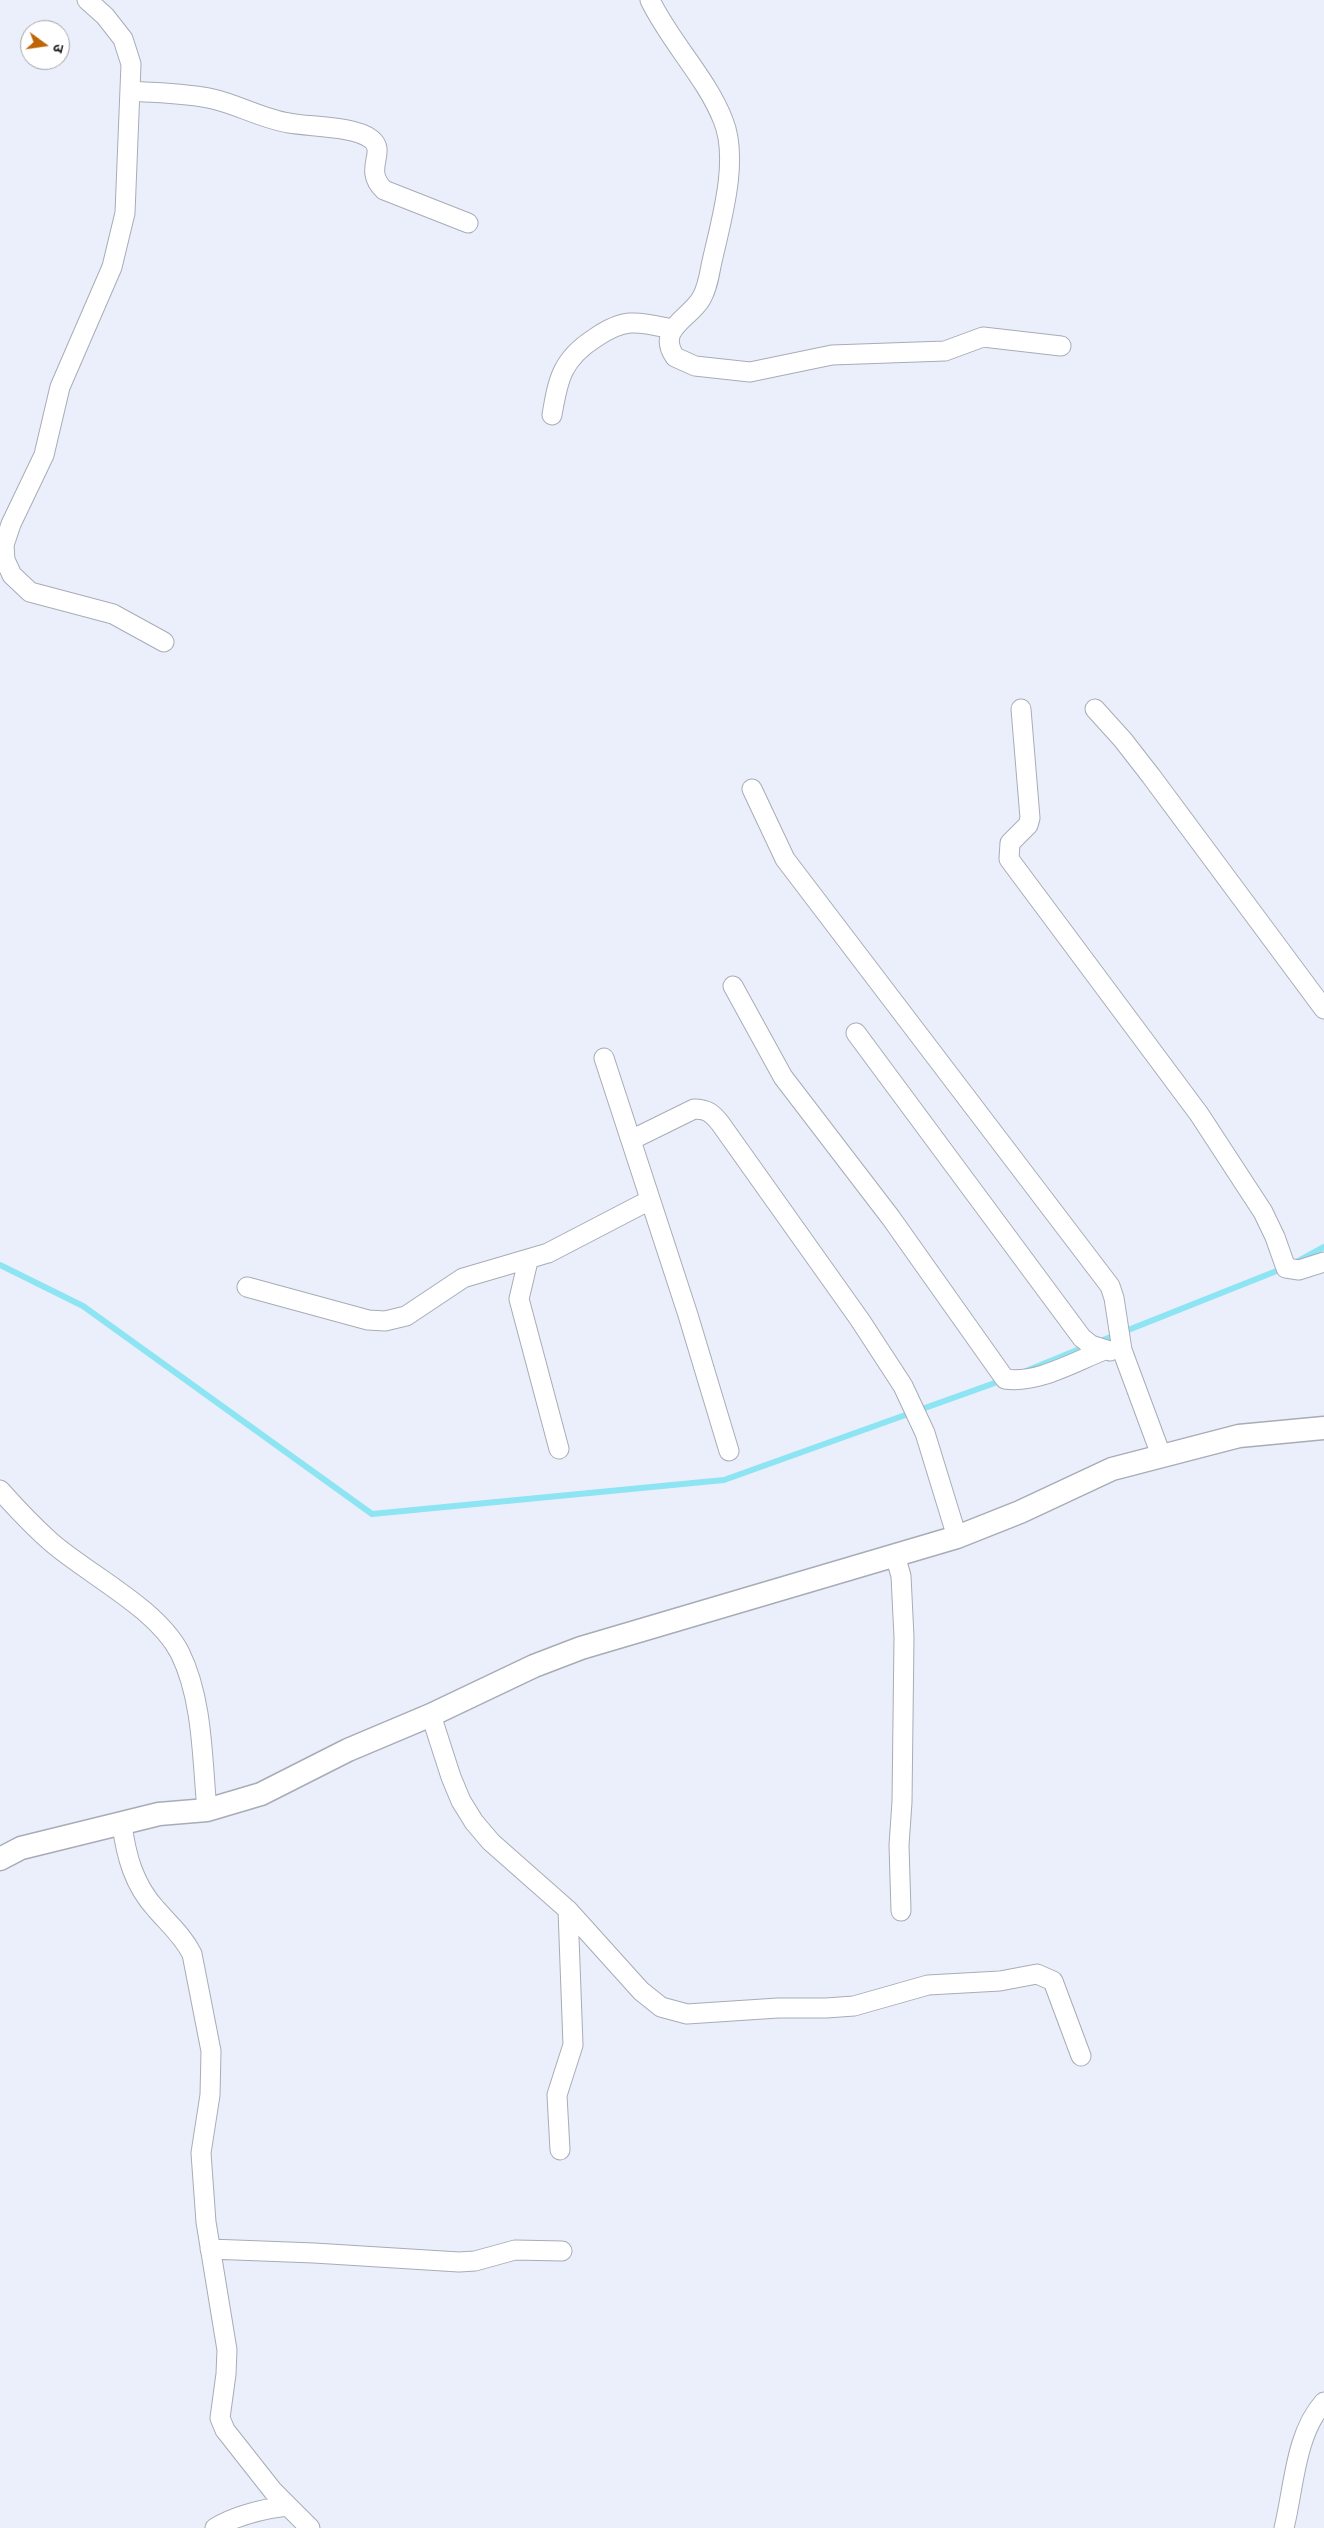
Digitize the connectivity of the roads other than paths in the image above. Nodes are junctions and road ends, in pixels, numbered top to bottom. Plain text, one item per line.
1 (87, 0) edge
2 (650, 0) edge
3 (130, 91) junction
4 (468, 223) dead end
5 (672, 329) junction
6 (1061, 346) dead end
7 (552, 415) dead end
8 (2, 546) edge
9 (164, 642) dead end
10 (1094, 708) dead end
11 (1021, 709) dead end
12 (752, 789) dead end
13 (732, 986) dead end
14 (1324, 1010) edge
15 (856, 1033) dead end
16 (604, 1058) dead end
17 (630, 1140) junction
18 (650, 1200) junction
19 (528, 1261) junction
20 (1324, 1262) edge
21 (247, 1287) dead end
22 (1105, 1350) junction
23 (1124, 1356) junction
24 (1324, 1428) edge
25 (559, 1449) dead end
26 (729, 1450) dead end
27 (1161, 1454) junction
28 (0, 1490) edge
29 (957, 1537) junction
30 (895, 1555) junction
31 (431, 1715) junction
32 (207, 1810) junction
33 (122, 1824) junction
34 (0, 1859) edge
35 (568, 1910) junction
36 (901, 1911) dead end
37 (1081, 2056) dead end
38 (560, 2150) dead end
39 (210, 2249) junction
40 (562, 2251) dead end
41 (1324, 2402) edge
42 (288, 2506) junction
43 (216, 2528) edge
44 (310, 2528) edge
45 (1284, 2528) edge

1 - 3 street
2 - 5 street
3 - 4 street
3 - 8 street
5 - 6 street
5 - 7 street
8 - 9 street
10 - 14 street
11 - 20 street
12 - 23 street
13 - 22 street
15 - 22 street
16 - 17 street
17 - 18 street
17 - 29 street
18 - 19 street
18 - 26 street
19 - 21 street
19 - 25 street
22 - 23 street
23 - 27 street
24 - 27 street
27 - 29 street
28 - 32 street
29 - 30 street
30 - 31 street
30 - 36 street
31 - 32 street
31 - 35 street
32 - 33 street
33 - 34 street
33 - 39 street
35 - 37 street
35 - 38 street
39 - 40 street
39 - 42 street
41 - 45 street
42 - 43 street
42 - 44 street

